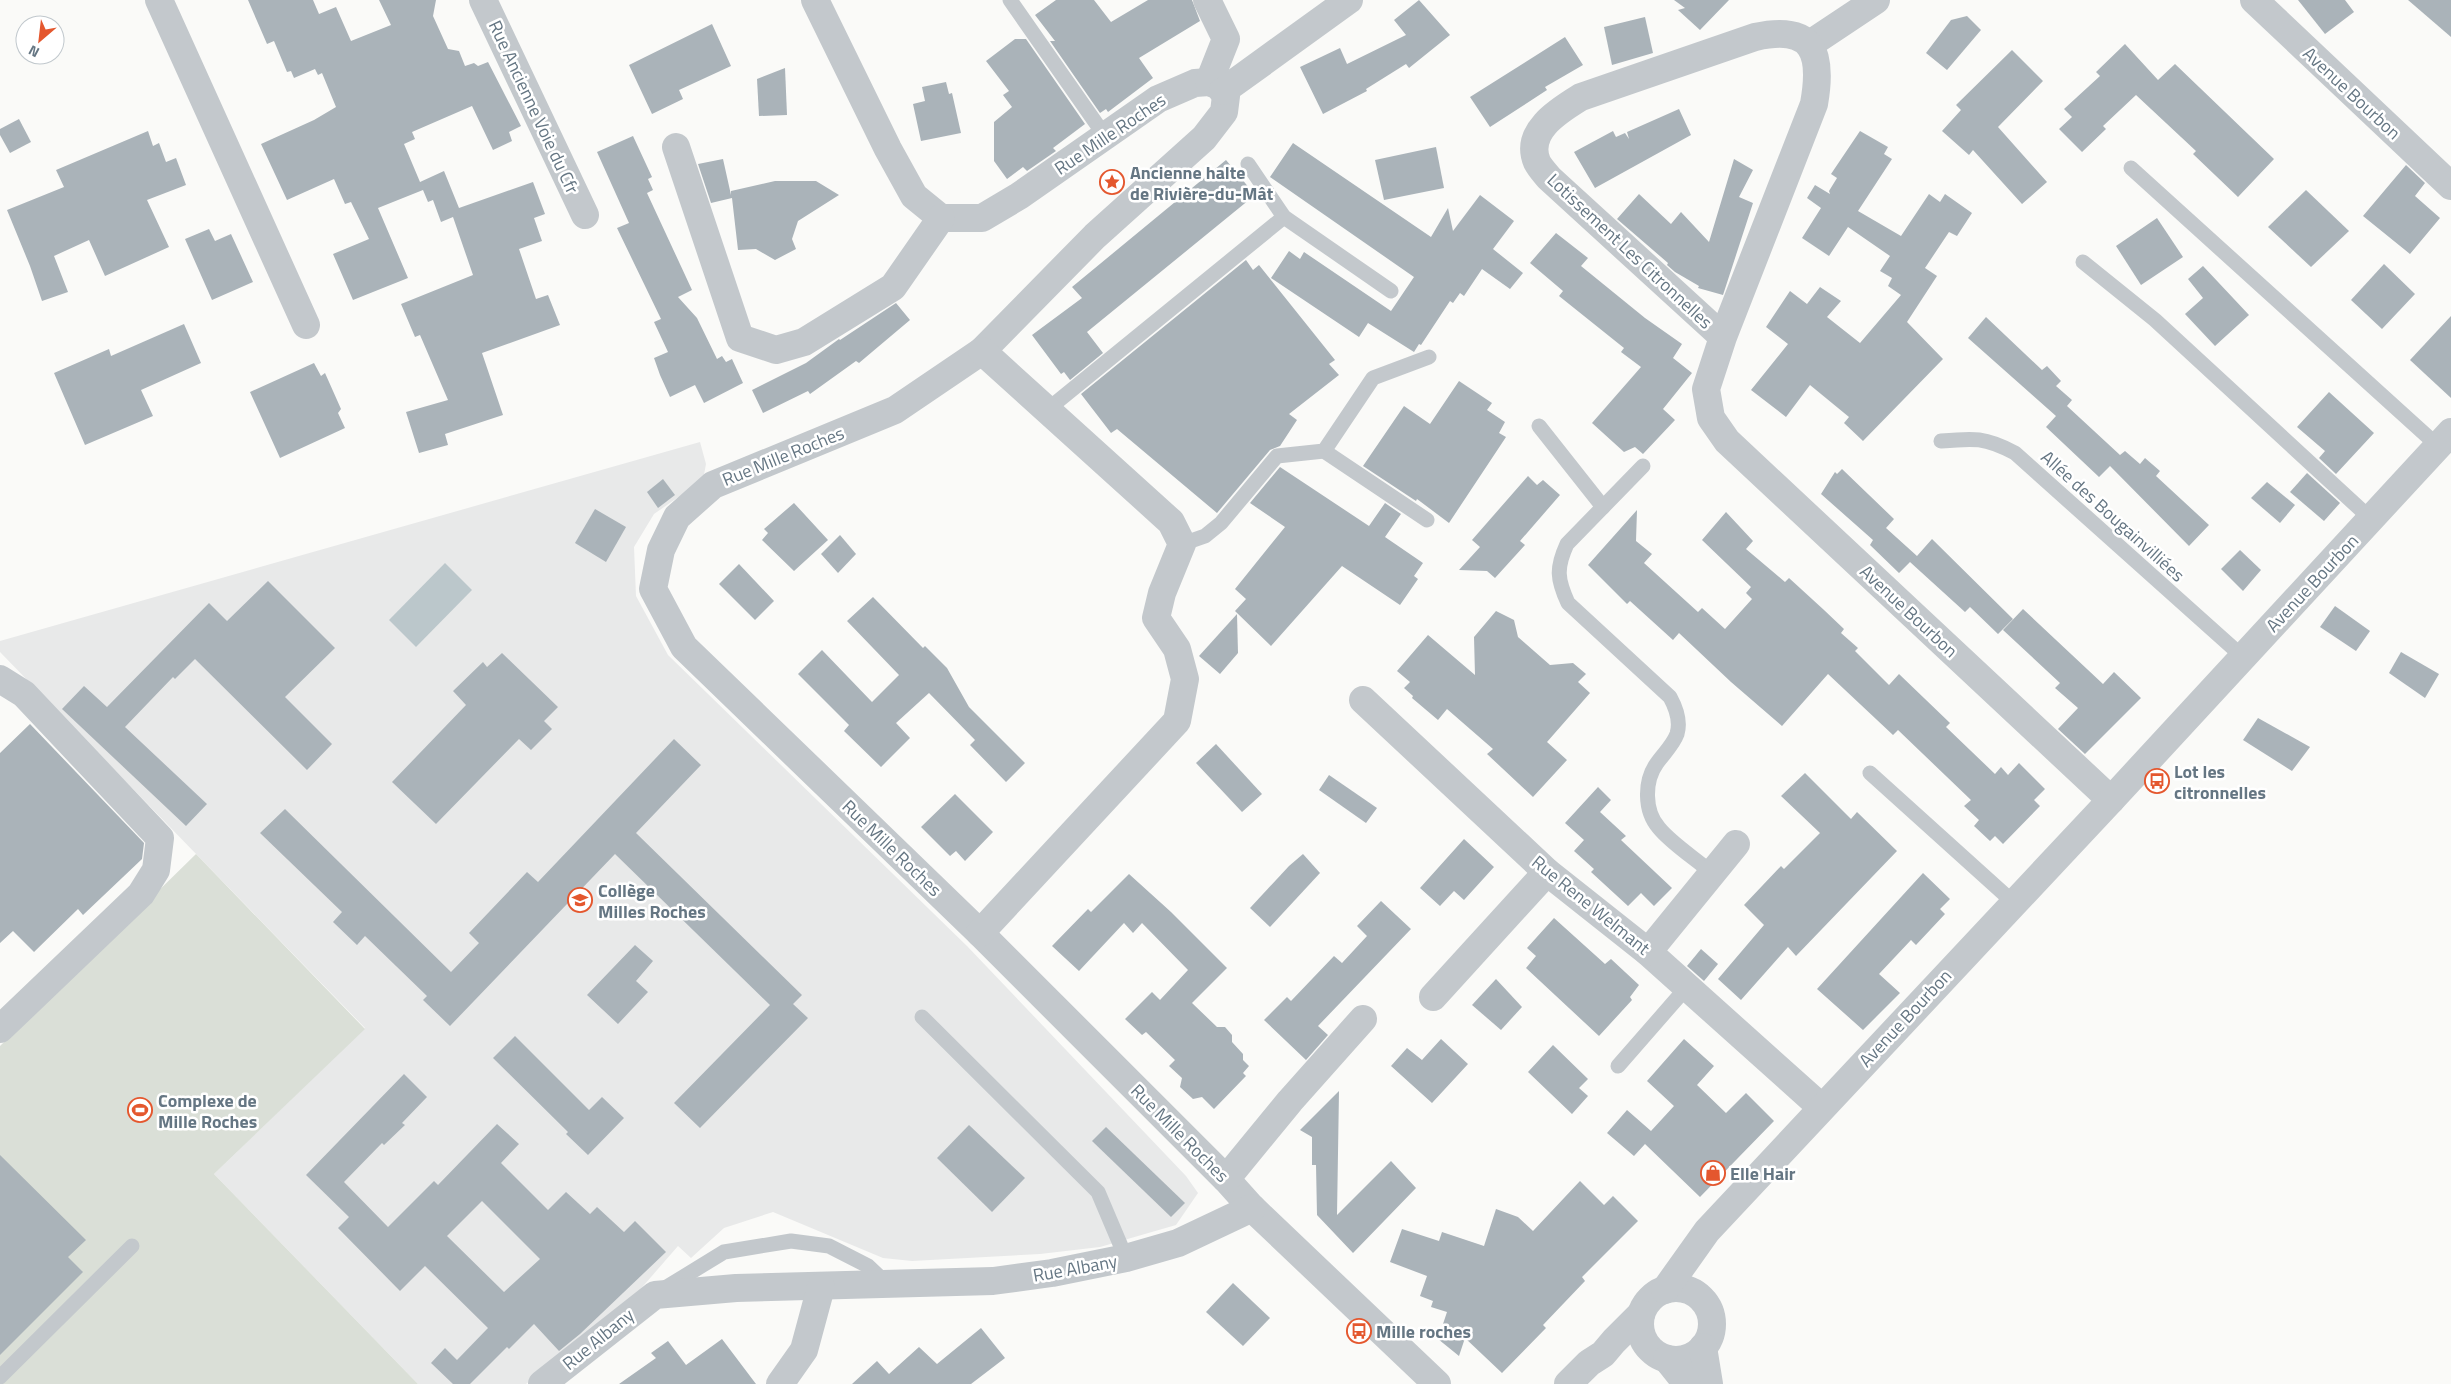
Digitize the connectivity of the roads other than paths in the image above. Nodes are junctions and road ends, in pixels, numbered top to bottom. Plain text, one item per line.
1 (159, 0) edge
2 (484, 0) edge
3 (815, 0) edge
4 (1010, 0) edge
5 (1207, 0) edge
6 (1349, 0) edge
7 (1876, 0) edge
8 (2254, 0) edge
9 (1810, 44) junction
10 (1216, 87) junction
11 (1105, 136) junction
12 (676, 146) dead end
13 (1248, 164) dead end
14 (2131, 168) dead end
15 (2451, 186) edge
16 (585, 215) dead end
17 (1284, 217) junction
18 (941, 218) junction
19 (2083, 262) dead end
20 (1391, 291) dead end
21 (306, 325) dead end
22 (1723, 338) junction
23 (982, 351) junction
24 (1429, 357) dead end
25 (1047, 410) junction
26 (1711, 418) joint
27 (1539, 426) dead end
28 (2444, 439) edge
29 (1941, 441) dead end
30 (1324, 451) junction
31 (1643, 466) dead end
32 (1603, 507) junction
33 (2371, 518) junction
34 (1427, 520) dead end
35 (1182, 544) junction
36 (2243, 657) junction
37 (0, 679) edge
38 (1362, 700) dead end
39 (1870, 773) dead end
40 (2111, 800) junction
41 (1736, 844) dead end
42 (1547, 872) junction
43 (1712, 873) junction
44 (2013, 902) junction
45 (980, 933) junction
46 (1648, 952) junction
47 (1687, 987) junction
48 (1433, 997) dead end
49 (922, 1016) dead end
50 (1363, 1019) dead end
51 (0, 1029) edge
52 (1618, 1066) dead end
53 (1822, 1107) junction
54 (1226, 1179) junction
55 (1252, 1208) junction
56 (1702, 1239) junction
57 (132, 1246) dead end
58 (1126, 1258) junction
59 (889, 1286) junction
60 (821, 1287) junction
61 (1665, 1290) junction
62 (654, 1294) junction
63 (1706, 1305) junction
64 (1641, 1314) junction
65 (1703, 1347) junction
66 (1603, 1354) junction
67 (1659, 1355) junction
68 (0, 1377) edge
69 (542, 1384) edge
70 (780, 1384) edge
71 (1437, 1384) edge
72 (1568, 1384) edge
73 (1688, 1384) edge
74 (1709, 1384) edge

1 - 21 street
2 - 16 street, Rue Ancienne Voie du Cfr
3 - 18 street
4 - 11 lane
5 - 10 street
6 - 10 street
7 - 9 street
8 - 15 street, Avenue Bourbon
9 - 22 street, Lotissement Les Citronnelles
9 - 22 street, Lotissement Les Citronnelles
10 - 11 street, Rue Mille Roches
10 - 23 street, Rue Mille Roches
11 - 18 street, Rue Mille Roches
12 - 18 street
13 - 17 lane
14 - 28 lane
17 - 20 lane
17 - 25 lane
19 - 33 lane
22 - 26 street, Lotissement Les Citronnelles
23 - 25 street
23 - 45 street, Rue Mille Roches
24 - 30 lane
25 - 35 street
26 - 40 street, Avenue Bourbon
27 - 32 lane
28 - 33 street, Avenue Bourbon
29 - 36 lane, Allée des Bougainvilliées
30 - 34 lane
30 - 35 lane
31 - 32 lane
32 - 43 lane
33 - 36 street, Avenue Bourbon
35 - 45 street
36 - 40 street, Avenue Bourbon
37 - 51 street
38 - 42 street, Rue Rene Welmant
39 - 44 lane
40 - 44 street, Avenue Bourbon
41 - 43 street
42 - 46 street, Rue Rene Welmant
42 - 48 street
43 - 46 street
44 - 53 street, Avenue Bourbon
45 - 54 street, Rue Mille Roches
46 - 47 street, Rue Rene Welmant
47 - 52 lane
47 - 53 street, Rue Rene Welmant
49 - 58 lane
50 - 54 street
53 - 56 street, Avenue Bourbon
54 - 55 street, Rue Mille Roches
55 - 58 street, Rue Albany
55 - 71 street, Rue Mille Roches
56 - 61 street, Avenue Bourbon
56 - 63 street
57 - 68 lane
58 - 59 street, Rue Albany
59 - 60 street, Rue Albany
59 - 62 lane, Rue Albany
60 - 62 street, Rue Albany
60 - 70 street
61 - 63 street
61 - 64 street
62 - 69 street, Rue Albany
63 - 65 street
64 - 66 street
64 - 67 street
65 - 67 street
65 - 74 street
66 - 67 street
66 - 72 street
67 - 73 street

